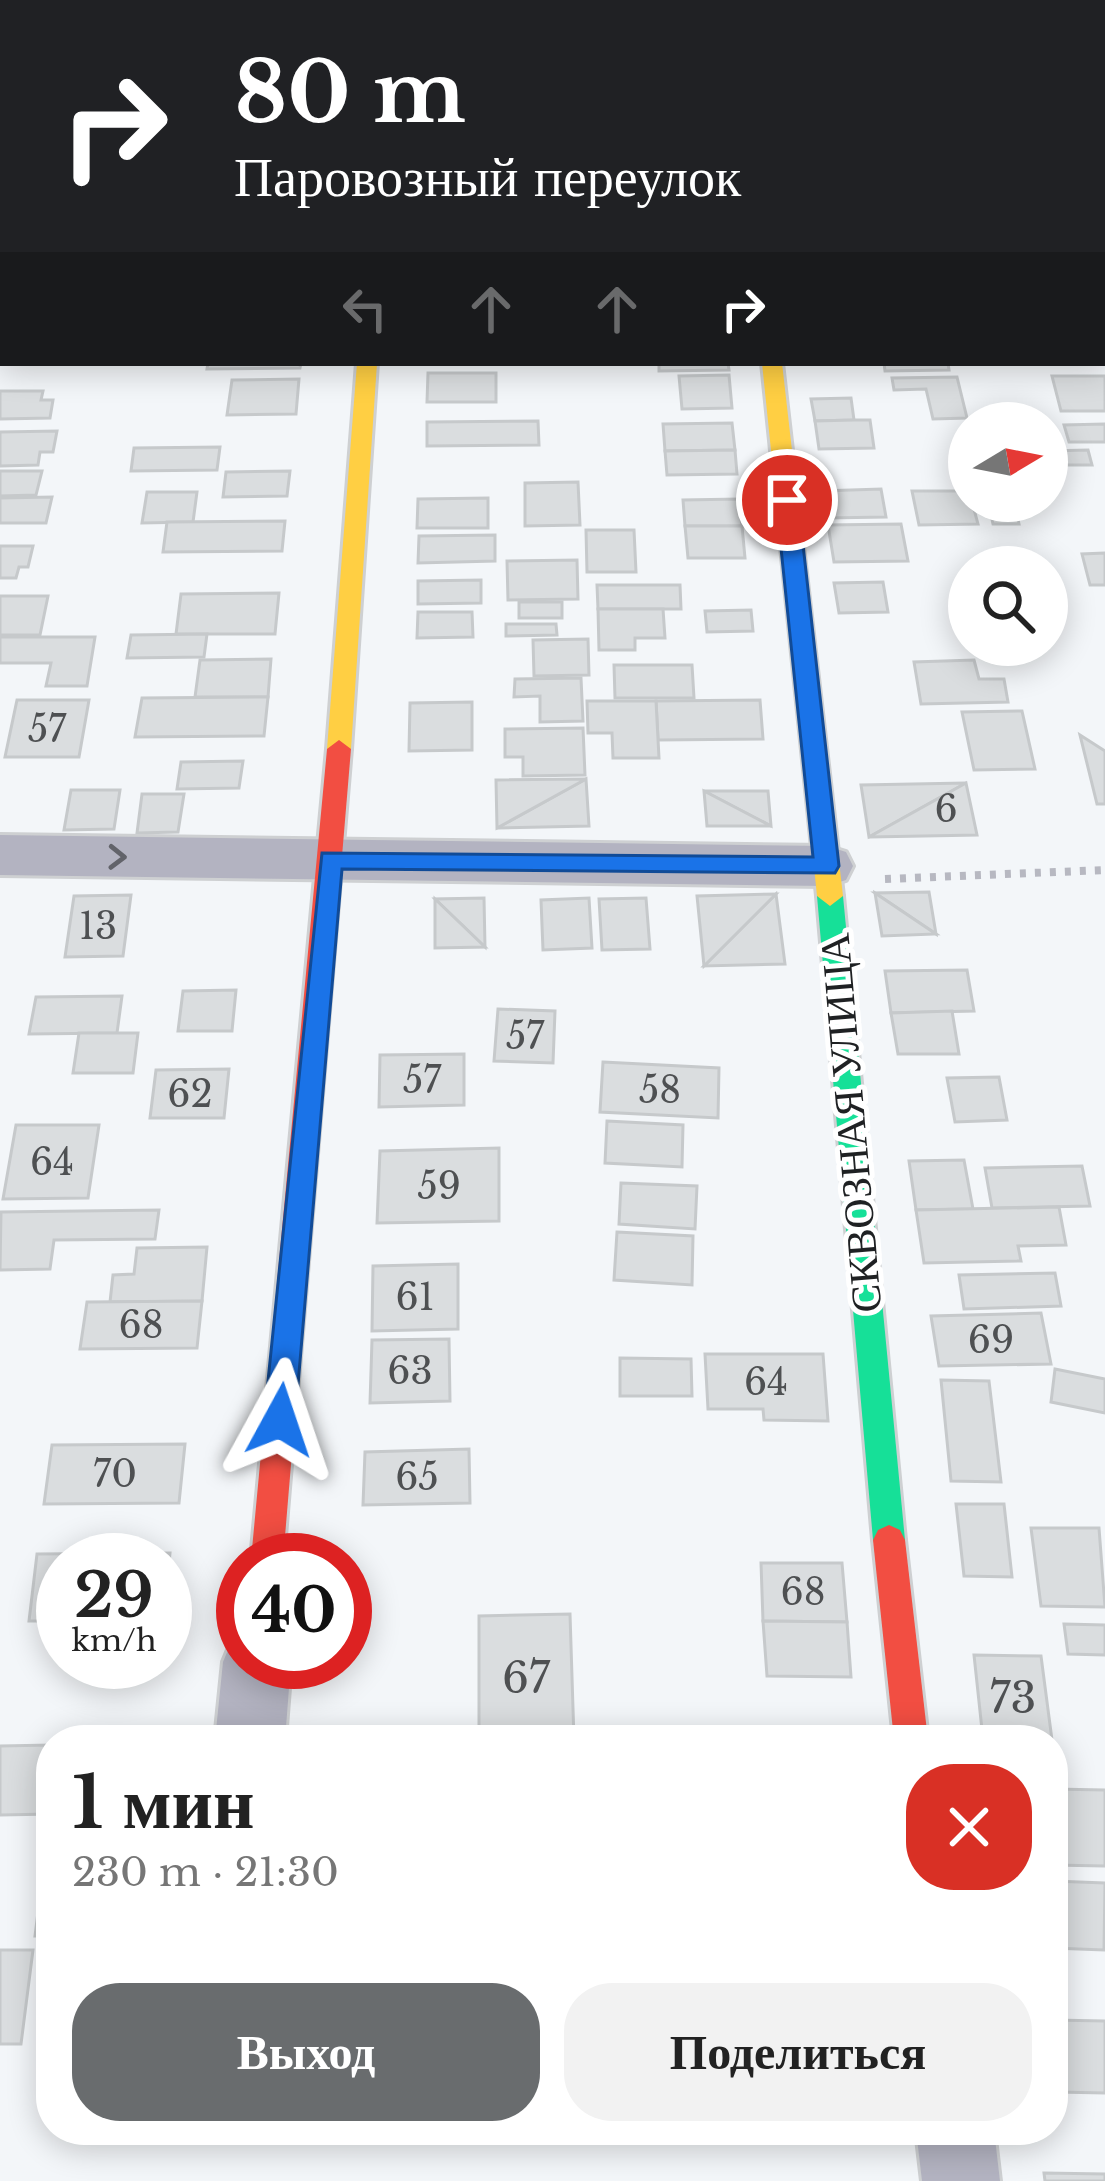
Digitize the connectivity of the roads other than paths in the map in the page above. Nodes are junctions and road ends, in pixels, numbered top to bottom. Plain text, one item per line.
1 (367, 366) edge
2 (772, 366) edge
3 (0, 856) edge
4 (331, 860) junction
5 (828, 874) junction
6 (269, 1533) edge
7 (255, 1689) edge
8 (251, 1725) edge
9 (909, 1725) edge
10 (957, 2145) edge
11 (961, 2181) edge

1 - 4 street
2 - 5 street, СКВОЗНАЯ УЛИЦА
3 -> 4 street
4 - 5 street
4 - 6 street
5 - 9 street, СКВОЗНАЯ УЛИЦА
7 - 8 street
10 - 11 street

